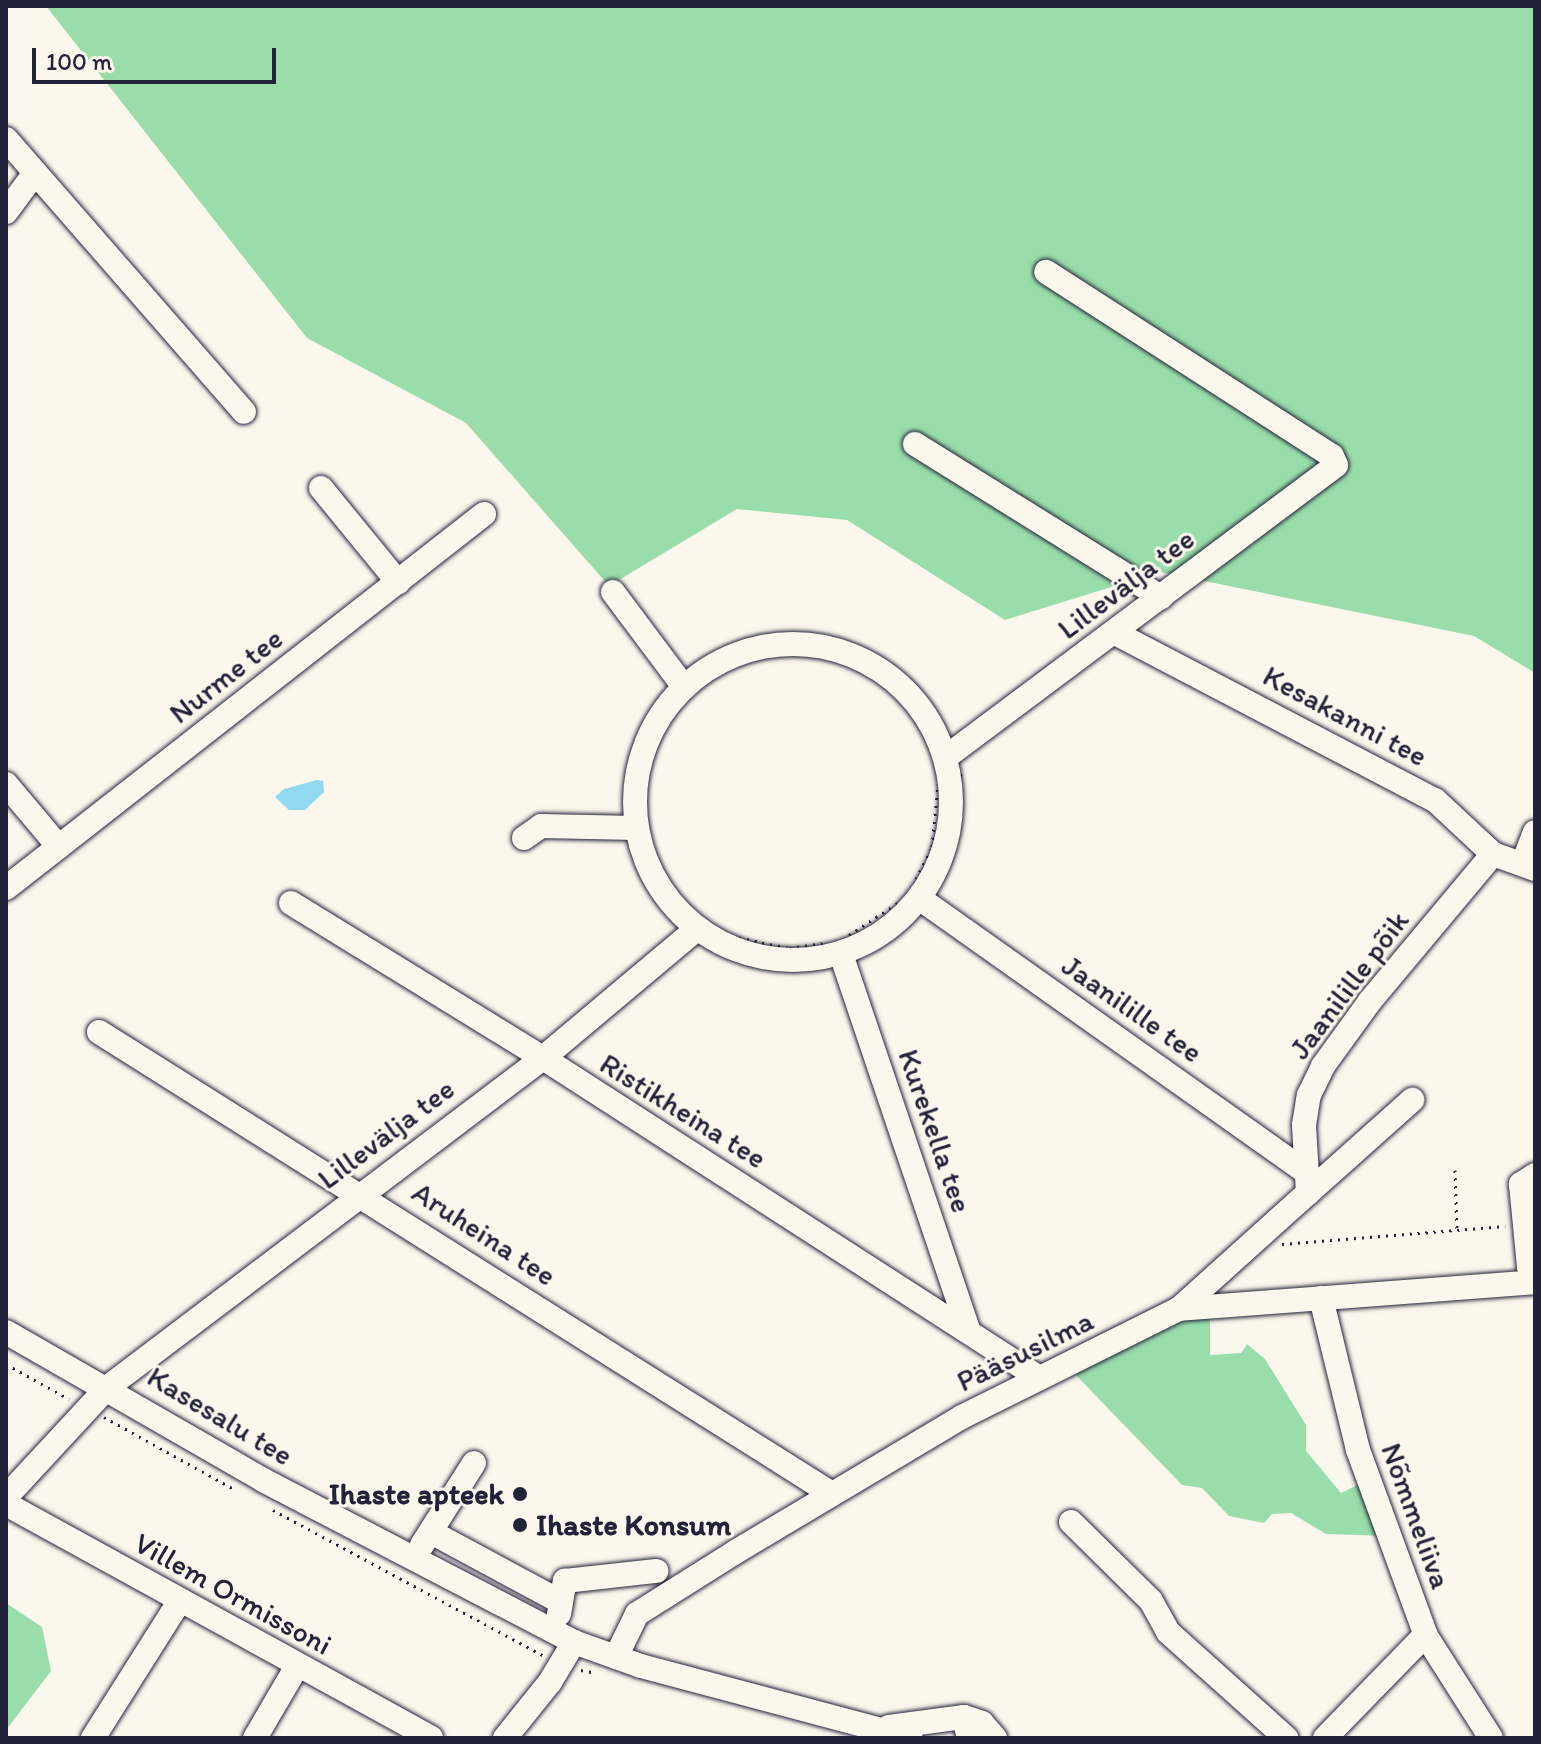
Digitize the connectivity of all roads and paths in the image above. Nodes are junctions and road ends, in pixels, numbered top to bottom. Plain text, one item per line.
1 (6, 139) edge
2 (35, 173) junction
3 (6, 212) edge
4 (1046, 272) dead end
5 (244, 412) dead end
6 (915, 444) dead end
7 (321, 488) dead end
8 (484, 514) dead end
9 (398, 582) junction
10 (613, 592) dead end
11 (1161, 597) junction
12 (1115, 633) junction
13 (684, 687) junction
14 (969, 743) junction
15 (948, 768) junction
16 (6, 784) edge
17 (636, 828) junction
18 (1535, 832) edge
19 (524, 838) dead end
20 (59, 847) junction
21 (1493, 854) junction
22 (1529, 866) edge
23 (6, 888) edge
24 (911, 895) junction
25 (291, 903) dead end
26 (697, 929) junction
27 (719, 943) junction
28 (839, 944) junction
29 (99, 1032) dead end
30 (543, 1058) junction
31 (1412, 1100) dead end
32 (1455, 1170) dead end
33 (1535, 1175) edge
34 (1308, 1183) junction
35 (359, 1193) junction
36 (1525, 1225) junction
37 (1457, 1230) junction
38 (1281, 1244) dead end
39 (1533, 1271) edge
40 (1321, 1298) junction
41 (1179, 1309) junction
42 (968, 1329) junction
43 (6, 1332) edge
44 (1038, 1377) junction
45 (108, 1387) junction
46 (474, 1463) dead end
47 (832, 1494) junction
48 (6, 1497) edge
49 (6, 1504) edge
50 (1071, 1522) dead end
51 (431, 1532) junction
52 (412, 1560) junction
53 (656, 1571) dead end
54 (559, 1601) junction
55 (179, 1602) junction
56 (1425, 1635) junction
57 (564, 1637) junction
58 (616, 1657) junction
59 (297, 1666) junction
60 (966, 1728) edge
61 (868, 1732) edge
62 (93, 1738) edge
63 (255, 1738) edge
64 (431, 1738) edge
65 (505, 1738) edge
66 (911, 1738) edge
67 (995, 1738) edge
68 (1286, 1738) edge
69 (1325, 1738) edge
70 (1491, 1738) edge

1 - 2 street
2 - 3 street
2 - 5 street
4 - 11 street, Lillevälja tee
6 - 11 street
7 - 9 street
8 - 9 street, Nurme tee
9 - 20 street, Nurme tee
10 - 13 street
11 - 12 street, Lillevälja tee
12 - 14 street, Lillevälja tee
12 - 21 street, Kesakanni tee
13 - 15 street
13 - 17 street
14 - 15 street, Lillevälja tee
14 - 15 path
15 - 24 path
15 - 24 street
16 - 20 street
17 - 19 street
17 - 26 street
18 - 22 street
20 - 23 street, Nurme tee
21 - 22 street, Kesakanni tee
21 - 34 street, Jaanilille põik
24 - 28 path
24 - 28 street
24 - 34 street, Jaanilille tee
25 - 30 street, Ristikheina tee
26 - 27 street
26 - 30 street, Lillevälja tee
27 - 28 path
27 - 28 street
28 - 42 street, Kurekella tee
29 - 35 street, Aruheina tee
30 - 35 street, Lillevälja tee
30 - 42 street, Ristikheina tee
31 - 34 street
32 - 37 path
33 - 36 street
34 - 41 street
35 - 45 street, Lillevälja tee
35 - 47 street, Aruheina tee
36 - 37 path
36 - 39 street
37 - 38 path
39 - 40 street, Pääsusilma
40 - 41 street, Pääsusilma
40 - 56 street, Nõmmeliiva
41 - 44 street, Pääsusilma
42 - 44 street, Ristikheina tee
43 - 45 street, Kasesalu tee
44 - 47 street, Pääsusilma
45 - 48 street, Lillevälja tee
45 - 52 street, Kasesalu tee
46 - 51 street
47 - 58 street, Pääsusilma
49 - 55 street, Villem Ormissoni
50 - 68 street
51 - 52 street
51 - 54 street
52 - 57 street, Kasesalu tee
53 - 54 street
54 - 57 street
55 - 59 street, Villem Ormissoni
55 - 62 street
56 - 69 street
56 - 70 street, Nõmmeliiva
57 - 58 street, Kasesalu tee
57 - 65 street
58 - 61 street, Kasesalu tee
59 - 63 street
59 - 64 street, Villem Ormissoni
60 - 61 street
60 - 67 street
61 - 66 street, Kasesalu tee

